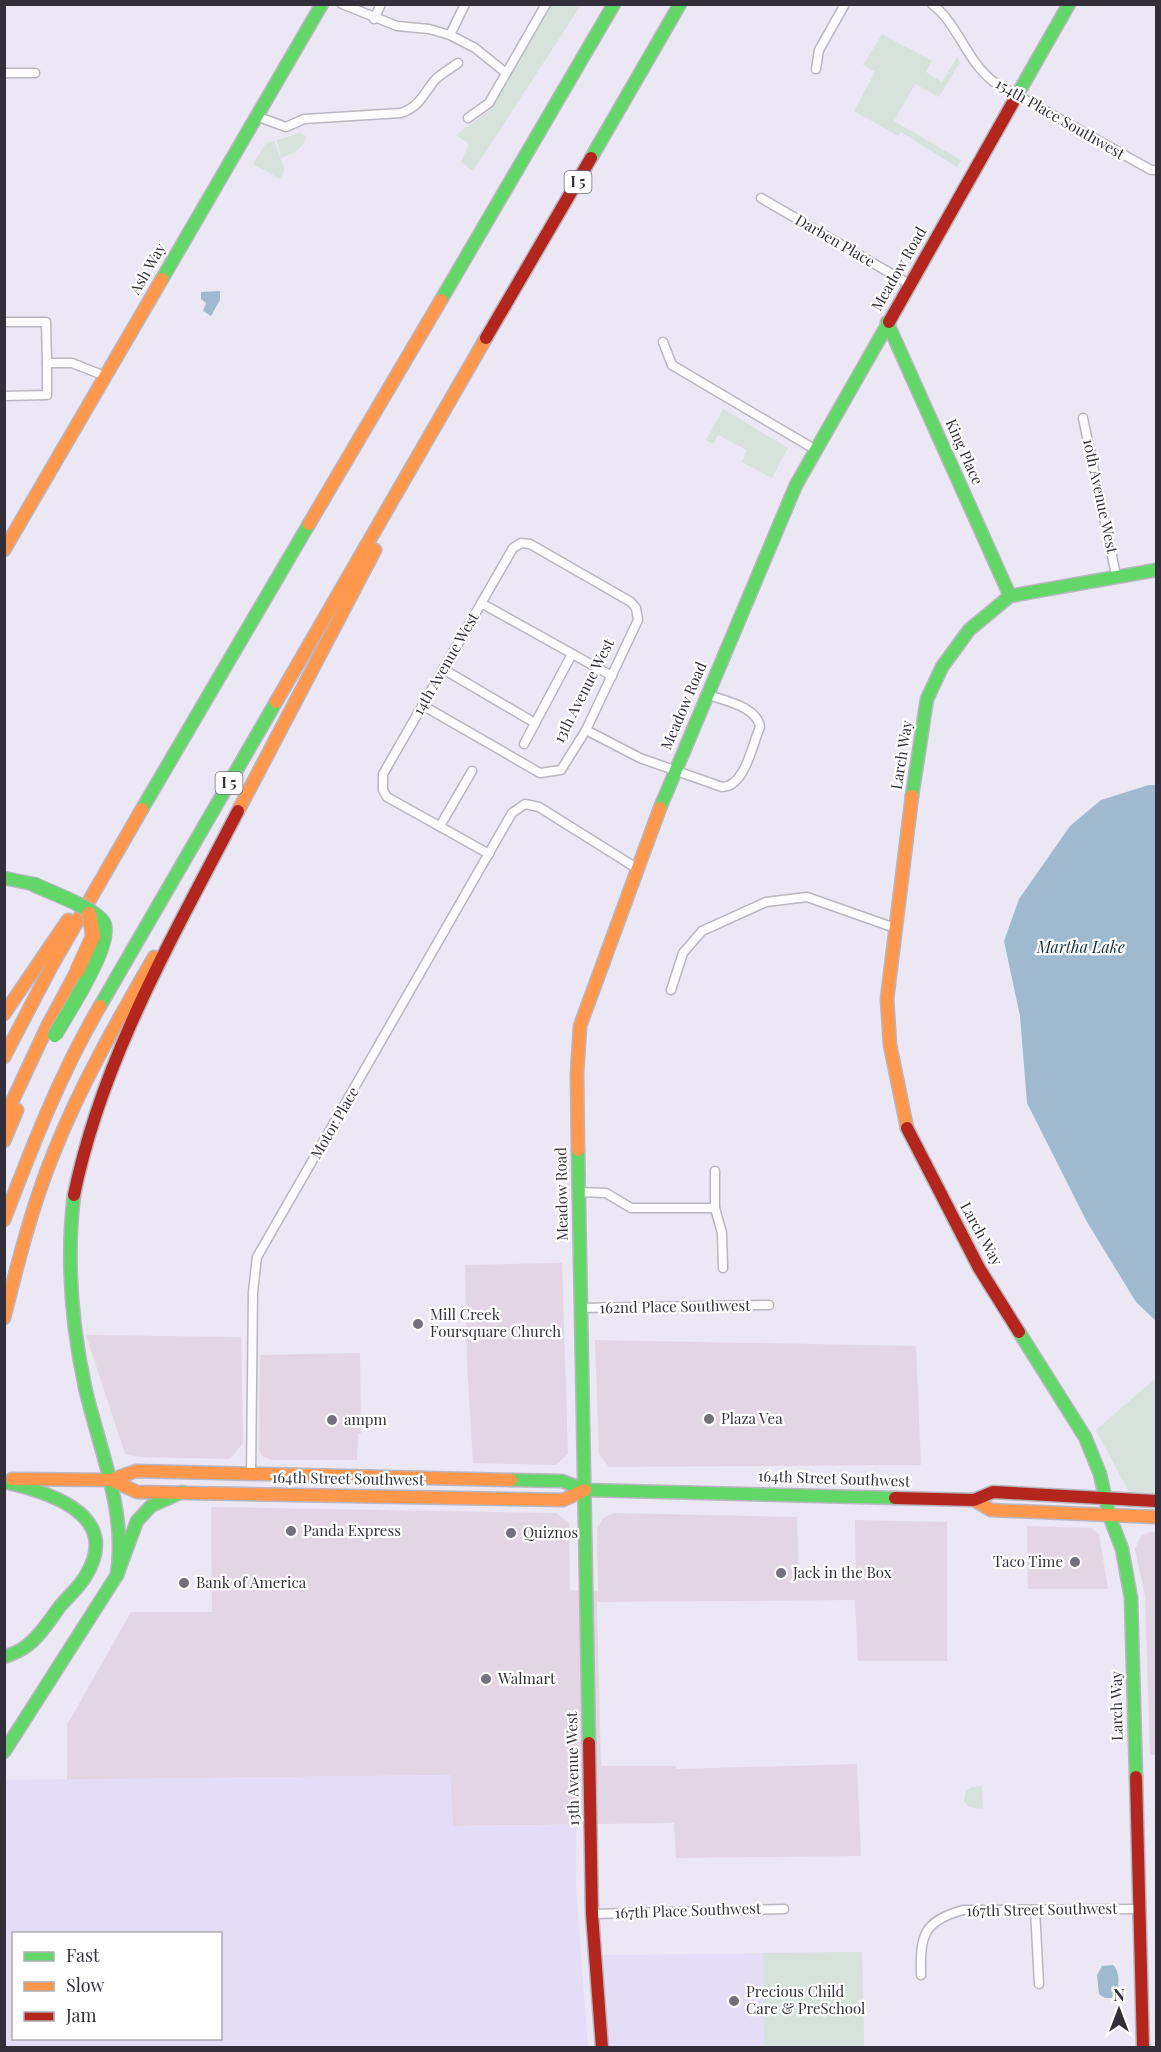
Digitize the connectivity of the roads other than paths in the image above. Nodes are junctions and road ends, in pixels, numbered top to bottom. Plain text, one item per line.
1 (322, 4) edge
2 (342, 4) edge
3 (381, 4) edge
4 (465, 4) edge
5 (546, 4) edge
6 (614, 4) edge
7 (680, 4) edge
8 (845, 4) edge
9 (932, 4) edge
10 (1069, 4) edge
11 (374, 19) junction
12 (450, 35) junction
13 (458, 63) dead end
14 (816, 69) dead end
15 (4, 73) edge
16 (35, 73) dead end
17 (506, 73) junction
18 (1017, 95) junction
19 (256, 116) junction
20 (468, 118) dead end
21 (1154, 170) edge
22 (761, 198) dead end
23 (909, 284) junction
24 (4, 322) edge
25 (887, 322) junction
26 (663, 342) dead end
27 (476, 359) junction
28 (47, 363) junction
29 (105, 376) junction
30 (4, 396) edge
31 (1083, 418) dead end
32 (816, 450) junction
33 (4, 550) edge
34 (1156, 570) edge
35 (1116, 575) junction
36 (1010, 596) junction
37 (481, 603) junction
38 (638, 613) joint
39 (572, 654) junction
40 (443, 669) junction
41 (612, 676) junction
42 (706, 694) junction
43 (422, 705) junction
44 (535, 723) junction
45 (586, 730) junction
46 (524, 744) dead end
47 (675, 769) junction
48 (472, 771) dead end
49 (440, 826) junction
50 (122, 844) junction
51 (218, 847) junction
52 (489, 854) junction
53 (638, 869) junction
54 (4, 878) edge
55 (83, 907) junction
56 (895, 928) junction
57 (671, 990) dead end
58 (4, 1014) edge
59 (4, 1057) edge
60 (4, 1119) edge
61 (4, 1141) edge
62 (715, 1171) dead end
63 (579, 1192) junction
64 (715, 1209) junction
65 (4, 1220) edge
66 (723, 1268) dead end
67 (769, 1305) dead end
68 (581, 1308) junction
69 (4, 1318) edge
70 (250, 1474) junction
71 (4, 1480) edge
72 (111, 1480) junction
73 (585, 1490) junction
74 (182, 1492) junction
75 (1106, 1498) junction
76 (974, 1500) junction
77 (1156, 1501) edge
78 (1109, 1515) junction
79 (1156, 1517) edge
80 (117, 1575) junction
81 (4, 1657) edge
82 (4, 1752) edge
83 (784, 1909) dead end
84 (1138, 1909) junction
85 (1035, 1910) junction
86 (592, 1914) junction
87 (921, 1975) dead end
88 (1039, 1984) dead end
89 (602, 2048) edge
90 (1143, 2048) edge

1 - 19 main road, Ash Way
2 - 11 street
3 - 11 street
4 - 12 street
5 - 17 street
6 - 50 main road
7 - 27 main road, I 5
8 - 14 street
9 - 18 street, 154th Place Southwest
10 - 18 main road, Meadow Road
11 - 12 street
12 - 17 street
13 - 19 street
15 - 16 street
17 - 20 street
18 - 21 street, 154th Place Southwest
18 - 23 main road, Meadow Road
19 - 29 main road, Ash Way
22 - 23 street, Darben Place
23 - 25 main road, Meadow Road
24 - 28 street
25 - 32 main road, Meadow Road
25 - 36 main road, King Place
26 - 32 street
27 - 51 main road
27 - 65 main road, I 5
28 - 29 street
28 - 30 street
29 - 33 main road, Ash Way
31 - 35 street, 10th Avenue West
32 - 42 main road, Meadow Road
34 - 35 main road, Larch Way
35 - 36 main road, Larch Way
36 - 56 main road, Larch Way
37 - 38 street, 14th Avenue West
37 - 39 street
37 - 40 street, 14th Avenue West
38 - 41 street, 13th Avenue West
39 - 41 street
39 - 44 street
40 - 43 street, 14th Avenue West
40 - 44 street
41 - 45 street, 13th Avenue West
42 - 47 main road, Meadow Road
42 - 47 street
43 - 45 street, 13th Avenue West
43 - 49 street, 14th Avenue West
44 - 46 street
45 - 47 street
47 - 53 main road, Meadow Road
48 - 49 street
49 - 52 street
50 - 58 main road
50 - 59 main road
51 - 69 main road
51 - 72 main road
52 - 53 street, Motor Place
52 - 70 street, Motor Place
53 - 63 main road, Meadow Road
54 - 55 main road, bridge
55 - 60 main road, bridge
55 - 61 main road, bridge
56 - 57 street
56 - 75 main road, Larch Way
62 - 64 street
63 - 64 street
63 - 68 main road, Meadow Road
64 - 66 street
67 - 68 street, 162nd Place Southwest
68 - 73 main road, Meadow Road
70 - 72 main road, 164th Street Southwest
70 - 73 main road, 164th Street Southwest
71 - 72 main road, 164th Street Southwest
71 - 81 main road
72 - 74 main road, 164th Street Southwest
72 - 80 main road
73 - 74 main road, 164th Street Southwest
73 - 76 main road, 164th Street Southwest
73 - 86 main road, 13th Avenue West
74 - 80 main road
75 - 76 main road, 164th Street Southwest
75 - 77 main road, 164th Street Southwest
75 - 78 main road, Larch Way
76 - 78 main road, 164th Street Southwest
78 - 79 main road, 164th Street Southwest
78 - 84 main road, Larch Way
80 - 82 main road
83 - 86 street, 167th Place Southwest
84 - 85 street, 167th Street Southwest
84 - 90 main road, Larch Way
85 - 87 street, 167th Street Southwest
85 - 88 street
86 - 89 main road, 13th Avenue West

